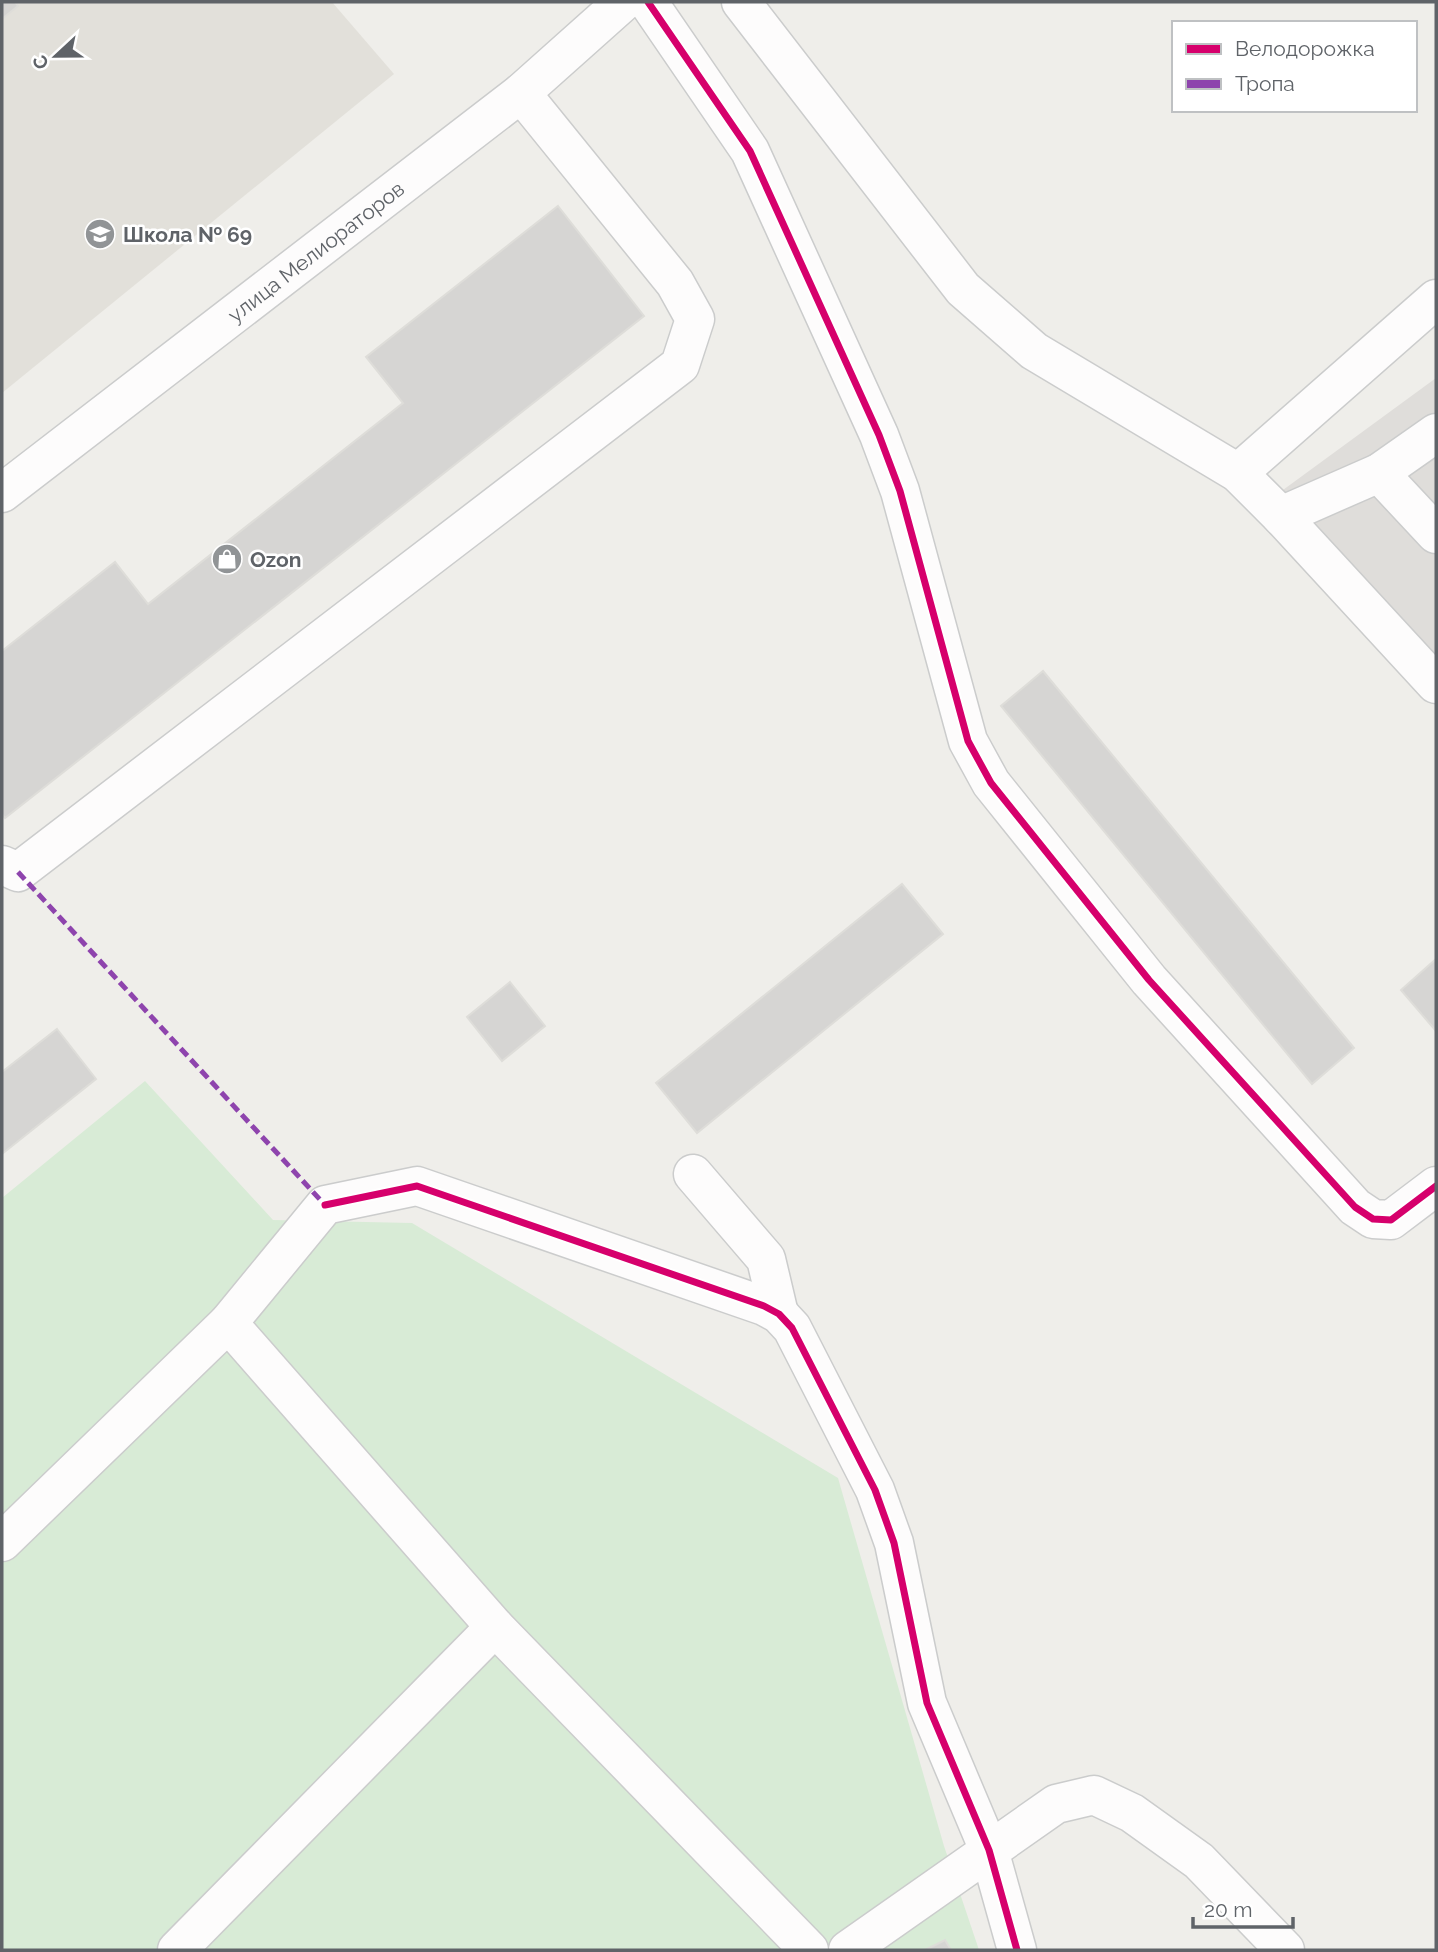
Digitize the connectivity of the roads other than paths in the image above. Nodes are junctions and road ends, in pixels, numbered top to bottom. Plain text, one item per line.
1 (623, 2) edge
2 (648, 2) edge
3 (741, 2) edge
4 (520, 93) junction
5 (1436, 299) edge
6 (1436, 433) edge
7 (1379, 473) junction
8 (1238, 474) junction
9 (2, 493) edge
10 (1281, 516) junction
11 (1436, 534) edge
12 (1436, 684) edge
13 (2, 865) edge
14 (693, 1174) dead end
15 (1436, 1186) edge
16 (779, 1314) junction
17 (228, 1323) junction
18 (2, 1542) edge
19 (495, 1626) junction
20 (989, 1850) junction
21 (177, 1950) edge
22 (809, 1950) edge
23 (848, 1950) edge
24 (1017, 1950) edge
25 (1285, 1950) edge

1 - 4 street, улица Мелиораторов
2 - 15 street
3 - 8 street
4 - 9 street, улица Мелиораторов
4 - 13 street
5 - 8 street
6 - 7 street
7 - 10 street
7 - 11 street
8 - 10 street
10 - 12 street
14 - 16 street
16 - 17 street
16 - 20 street
17 - 18 street
17 - 19 street
19 - 21 street
19 - 22 street
20 - 23 street
20 - 24 street
20 - 25 street

